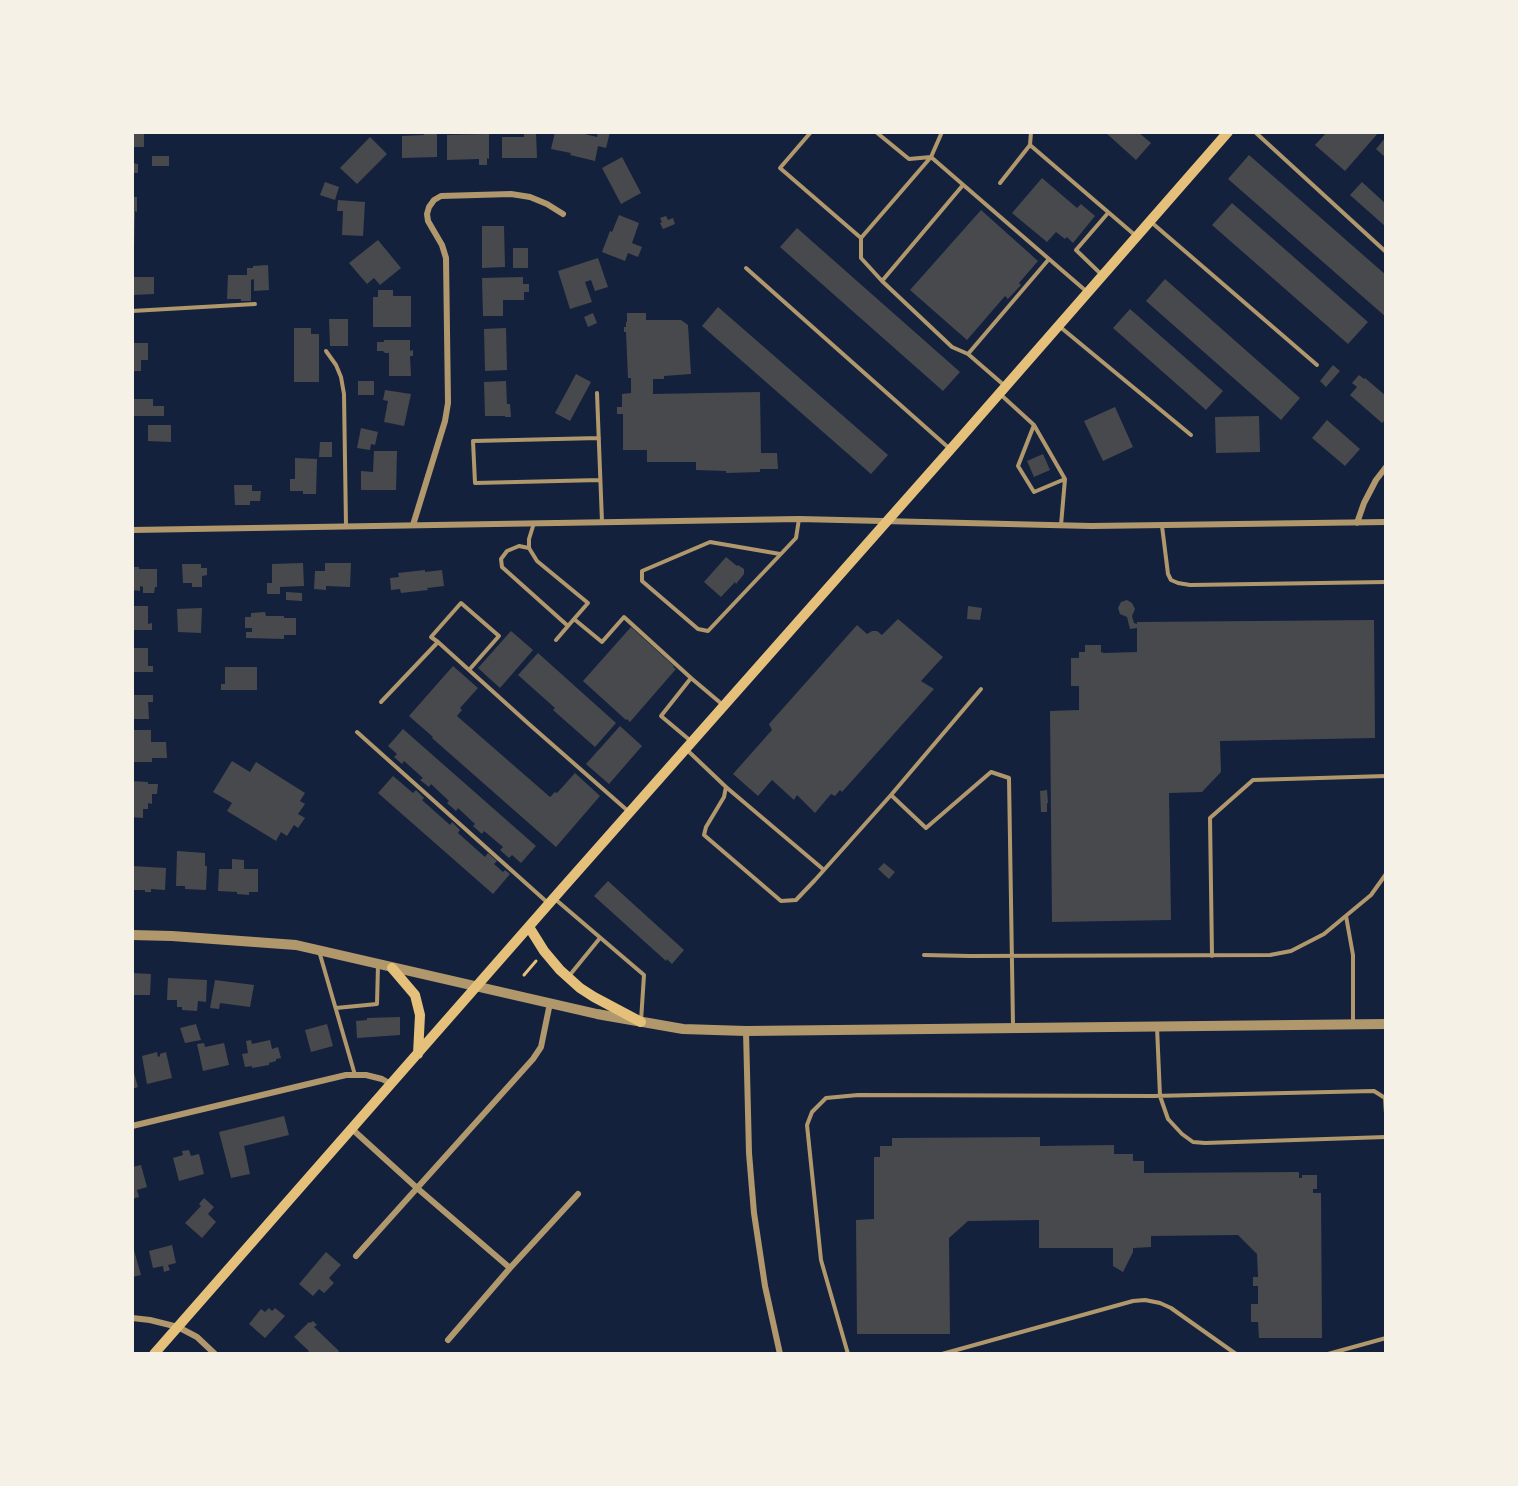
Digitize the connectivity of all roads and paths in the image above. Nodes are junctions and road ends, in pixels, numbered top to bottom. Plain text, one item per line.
1 (811, 132) edge
2 (876, 132) edge
3 (942, 132) edge
4 (1031, 132) edge
5 (1228, 132) edge
6 (1255, 132) edge
7 (1030, 145) junction
8 (931, 157) junction
9 (1000, 183) dead end
10 (963, 185) junction
11 (1108, 213) junction
12 (563, 214) dead end
13 (1150, 221) junction
14 (1137, 237) junction
15 (861, 238) junction
16 (1386, 252) edge
17 (1049, 259) junction
18 (746, 268) dead end
19 (1102, 276) junction
20 (882, 281) junction
21 (1088, 292) junction
22 (255, 304) dead end
23 (132, 311) edge
24 (1059, 326) junction
25 (326, 351) dead end
26 (968, 354) junction
27 (1317, 365) dead end
28 (1002, 390) junction
29 (597, 393) dead end
30 (1034, 425) junction
31 (1191, 435) dead end
32 (598, 438) junction
33 (950, 450) junction
34 (1386, 467) edge
35 (1065, 479) junction
36 (600, 480) junction
37 (799, 519) junction
38 (887, 521) junction
39 (602, 522) junction
40 (1386, 522) edge
41 (535, 523) junction
42 (1357, 523) junction
43 (413, 525) junction
44 (1061, 525) junction
45 (1162, 525) junction
46 (346, 526) junction
47 (132, 530) edge
48 (528, 548) junction
49 (780, 554) junction
50 (1386, 582) edge
51 (574, 619) junction
52 (568, 626) junction
53 (556, 640) dead end
54 (438, 642) junction
55 (469, 670) junction
56 (691, 678) junction
57 (981, 689) dead end
58 (381, 702) dead end
59 (723, 706) junction
60 (357, 732) dead end
61 (689, 745) junction
62 (1386, 776) edge
63 (726, 787) junction
64 (891, 795) junction
65 (630, 813) junction
66 (824, 870) junction
67 (1386, 874) edge
68 (552, 901) junction
69 (1346, 915) junction
70 (529, 927) junction
71 (132, 935) edge
72 (600, 938) junction
73 (319, 951) junction
74 (924, 955) dead end
75 (1012, 956) junction
76 (1212, 956) junction
77 (536, 961) dead end
78 (378, 965) junction
79 (392, 968) junction
80 (524, 975) dead end
81 (568, 977) junction
82 (476, 987) junction
83 (550, 1003) junction
84 (336, 1008) junction
85 (641, 1022) junction
86 (1353, 1024) junction
87 (1386, 1024) edge
88 (1156, 1026) junction
89 (1013, 1028) junction
90 (746, 1031) junction
91 (418, 1054) junction
92 (355, 1075) junction
93 (391, 1084) junction
94 (1160, 1096) junction
95 (1386, 1114) edge
96 (132, 1126) edge
97 (352, 1129) junction
98 (1386, 1137) edge
99 (417, 1188) junction
100 (578, 1194) dead end
101 (356, 1256) dead end
102 (510, 1268) junction
103 (132, 1318) edge
104 (178, 1328) junction
105 (1386, 1338) edge
106 (448, 1340) dead end
107 (154, 1354) edge
108 (215, 1354) edge
109 (780, 1354) edge
110 (848, 1354) edge
111 (942, 1354) edge
112 (1236, 1354) edge
113 (1328, 1354) edge

1 - 15 lane
2 - 8 lane
3 - 8 lane
4 - 7 lane
5 - 13 main road
6 - 16 lane
7 - 9 lane
7 - 11 lane
8 - 10 lane
8 - 15 lane
10 - 17 lane
10 - 20 lane
11 - 14 lane
11 - 19 lane
12 - 43 street
13 - 14 main road
13 - 27 lane
14 - 19 main road
15 - 20 lane
17 - 21 lane
17 - 26 lane
18 - 33 lane
19 - 21 main road
20 - 26 lane
21 - 24 main road
22 - 23 lane
24 - 28 main road
24 - 31 lane
25 - 46 lane
26 - 28 lane
28 - 30 lane
28 - 33 main road
29 - 32 lane
30 - 35 lane
30 - 35 lane
32 - 36 lane
32 - 36 lane
33 - 38 main road
34 - 42 street
35 - 44 lane
36 - 39 lane
37 - 38 street
37 - 39 street
37 - 49 lane
38 - 44 street
38 - 59 main road
39 - 41 street
40 - 42 street
41 - 43 street
41 - 48 lane
42 - 45 street
43 - 46 street
44 - 45 street
45 - 50 lane
46 - 47 street
48 - 51 lane
48 - 52 lane
49 - 49 lane
51 - 52 lane
51 - 56 lane
52 - 53 lane
54 - 55 lane
54 - 55 lane
54 - 58 lane
55 - 65 lane
56 - 59 lane
56 - 61 lane
57 - 64 lane
59 - 61 main road
60 - 68 lane
61 - 63 lane
61 - 65 main road
62 - 76 lane
63 - 66 lane
63 - 66 lane
64 - 66 lane
64 - 75 lane
65 - 68 main road
67 - 69 lane
68 - 70 main road
68 - 72 lane
69 - 76 lane
69 - 86 lane
70 - 81 main road
70 - 82 main road
71 - 73 street
72 - 81 lane
72 - 85 lane
73 - 78 street
73 - 84 lane
74 - 75 lane
75 - 76 lane
75 - 89 lane
77 - 80 path
78 - 79 street
78 - 84 lane
79 - 82 street
79 - 91 main road
81 - 85 main road
82 - 83 street
82 - 91 main road
83 - 85 street
83 - 99 street
84 - 92 lane
85 - 90 street
86 - 87 street
86 - 88 street
88 - 89 street
88 - 94 lane
89 - 90 street
90 - 109 street
91 - 93 main road
92 - 93 street
92 - 96 street
93 - 97 main road
94 - 95 lane
94 - 98 lane
94 - 110 lane
97 - 99 street
97 - 104 main road
99 - 101 street
99 - 102 street
100 - 102 street
102 - 106 street
103 - 104 street
104 - 107 main road
104 - 108 street
105 - 113 lane
111 - 112 lane

